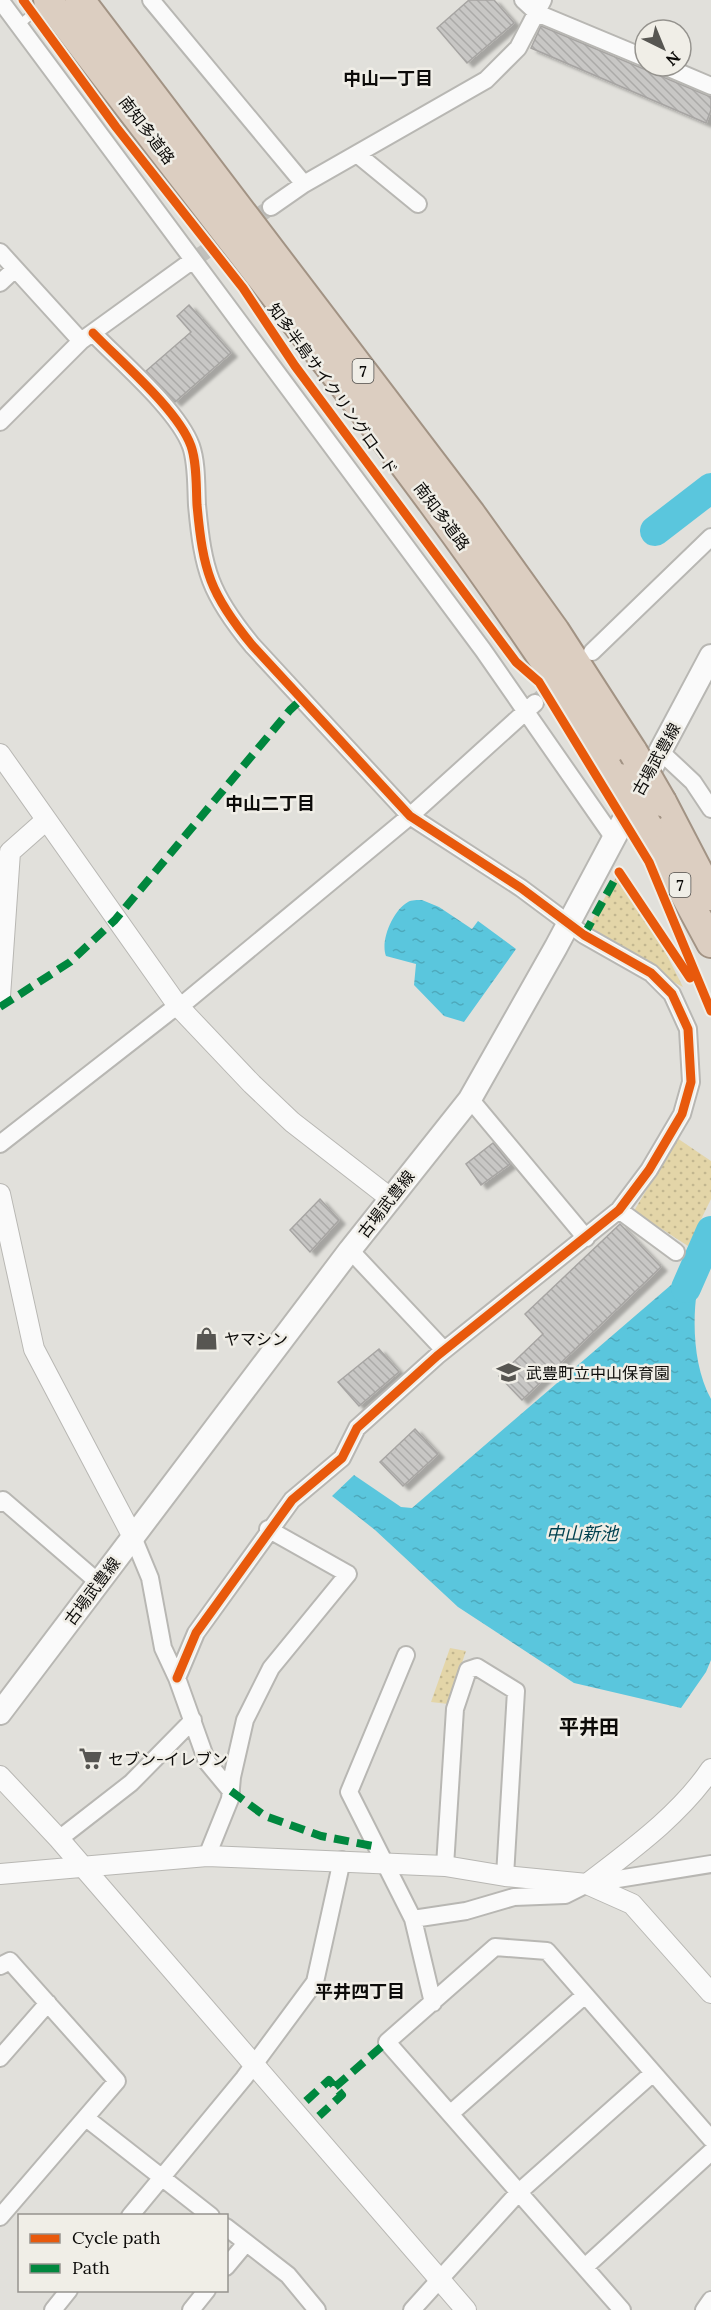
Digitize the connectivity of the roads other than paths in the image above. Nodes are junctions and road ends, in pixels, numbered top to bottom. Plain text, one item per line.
1 (0, 0) edge
2 (80, 0) edge
3 (151, 0) edge
4 (523, 0) edge
5 (40, 6) edge
6 (540, 6) edge
7 (18, 26) junction
8 (633, 52) edge
9 (692, 78) edge
10 (711, 86) edge
11 (357, 154) junction
12 (304, 184) junction
13 (418, 204) dead end
14 (271, 207) tunnel mouth
15 (0, 252) edge
16 (193, 260) junction
17 (15, 269) junction
18 (0, 283) edge
19 (87, 337) junction
20 (0, 422) edge
21 (711, 537) edge
22 (592, 652) dead end
23 (711, 656) edge
24 (530, 708) junction
25 (661, 752) junction
26 (0, 754) edge
27 (711, 809) edge
28 (655, 814) junction
29 (410, 816) junction
30 (45, 821) junction
31 (613, 837) junction
32 (711, 896) edge
33 (568, 924) junction
34 (711, 943) edge
35 (1, 959) edge
36 (0, 996) edge
37 (178, 1006) junction
38 (470, 1099) junction
39 (0, 1144) edge
40 (0, 1194) edge
41 (390, 1198) junction
42 (619, 1210) junction
43 (586, 1238) junction
44 (350, 1250) junction
45 (676, 1252) dead end
46 (444, 1350) junction
47 (0, 1503) edge
48 (268, 1529) junction
49 (133, 1537) junction
50 (99, 1582) junction
51 (406, 1655) dead end
52 (177, 1678) junction
53 (0, 1713) edge
54 (193, 1720) junction
55 (711, 1769) edge
56 (0, 1776) edge
57 (231, 1791) junction
58 (59, 1839) junction
59 (207, 1856) junction
60 (342, 1860) junction
61 (386, 1863) junction
62 (711, 1864) edge
63 (445, 1866) junction
64 (84, 1868) junction
65 (0, 1874) edge
66 (505, 1876) junction
67 (587, 1884) junction
68 (413, 1919) junction
69 (0, 1966) edge
70 (711, 1993) edge
71 (585, 1995) junction
72 (48, 2003) junction
73 (433, 2003) junction
74 (0, 2058) edge
75 (254, 2064) junction
76 (653, 2073) junction
77 (450, 2114) junction
78 (86, 2118) junction
79 (711, 2139) edge
80 (711, 2152) edge
81 (162, 2177) junction
82 (519, 2192) junction
83 (132, 2214) edge
84 (208, 2214) edge
85 (0, 2217) edge
86 (228, 2229) edge
87 (246, 2243) junction
88 (228, 2265) edge
89 (585, 2267) junction
90 (439, 2278) junction
91 (67, 2292) edge
92 (205, 2292) edge
93 (711, 2300) edge
94 (53, 2310) edge
95 (191, 2310) edge
96 (317, 2310) edge
97 (411, 2310) edge
98 (466, 2310) edge
99 (622, 2310) edge
100 (704, 2310) edge

1 - 7 street
2 - 28 highway, 南知多道路 / 7, bridge
3 - 12 street
4 - 6 street
5 - 7 lane
5 - 28 highway, 南知多道路 / 7, bridge
6 - 8 street
6 - 11 street
7 - 16 street
9 - 10 street
11 - 12 street
11 - 13 street
12 - 14 street
15 - 17 street
16 - 19 street
16 - 24 street
17 - 18 street
17 - 19 street
19 - 20 street
19 - 29 street
21 - 22 street
23 - 25 main road, 古場武豊線
24 - 29 street
24 - 31 street
25 - 27 street
25 - 31 main road, 古場武豊線
26 - 30 street
28 - 32 highway, 南知多道路 / 7
28 - 34 highway, 南知多道路 / 7
29 - 33 street
29 - 37 street
30 - 35 street
30 - 37 street
31 - 33 main road, 古場武豊線
33 - 38 main road, 古場武豊線
33 - 42 street
35 - 36 street
37 - 39 street
37 - 41 street
38 - 41 main road, 古場武豊線
38 - 43 street
40 - 49 street
41 - 44 main road, 古場武豊線
42 - 43 street
42 - 45 street
43 - 46 street
44 - 46 street
44 - 49 main road, 古場武豊線
46 - 48 street
47 - 50 street
48 - 52 street
48 - 57 street
49 - 50 main road, 古場武豊線
49 - 52 street
50 - 53 main road, 古場武豊線
51 - 61 street
52 - 54 street
54 - 57 street
54 - 58 street
55 - 67 street
56 - 58 street
57 - 59 street
58 - 64 street
59 - 60 street
59 - 64 street
60 - 61 street
60 - 75 street
61 - 63 street
61 - 68 street
62 - 67 street
63 - 66 street
63 - 66 street
64 - 65 street
64 - 75 street
66 - 67 street
67 - 68 street
67 - 70 street
68 - 73 street
69 - 72 street
71 - 73 street
71 - 76 street
71 - 77 street
72 - 74 street
72 - 78 street
73 - 77 street
75 - 81 street
75 - 90 street
76 - 79 street
76 - 82 street
77 - 82 street
78 - 81 street
78 - 85 street
80 - 89 street
81 - 83 street
81 - 84 street
82 - 89 street
82 - 90 street
86 - 87 street
87 - 88 street
87 - 96 street
89 - 99 street
90 - 97 street
90 - 98 street
91 - 94 street
92 - 95 street
93 - 100 street

